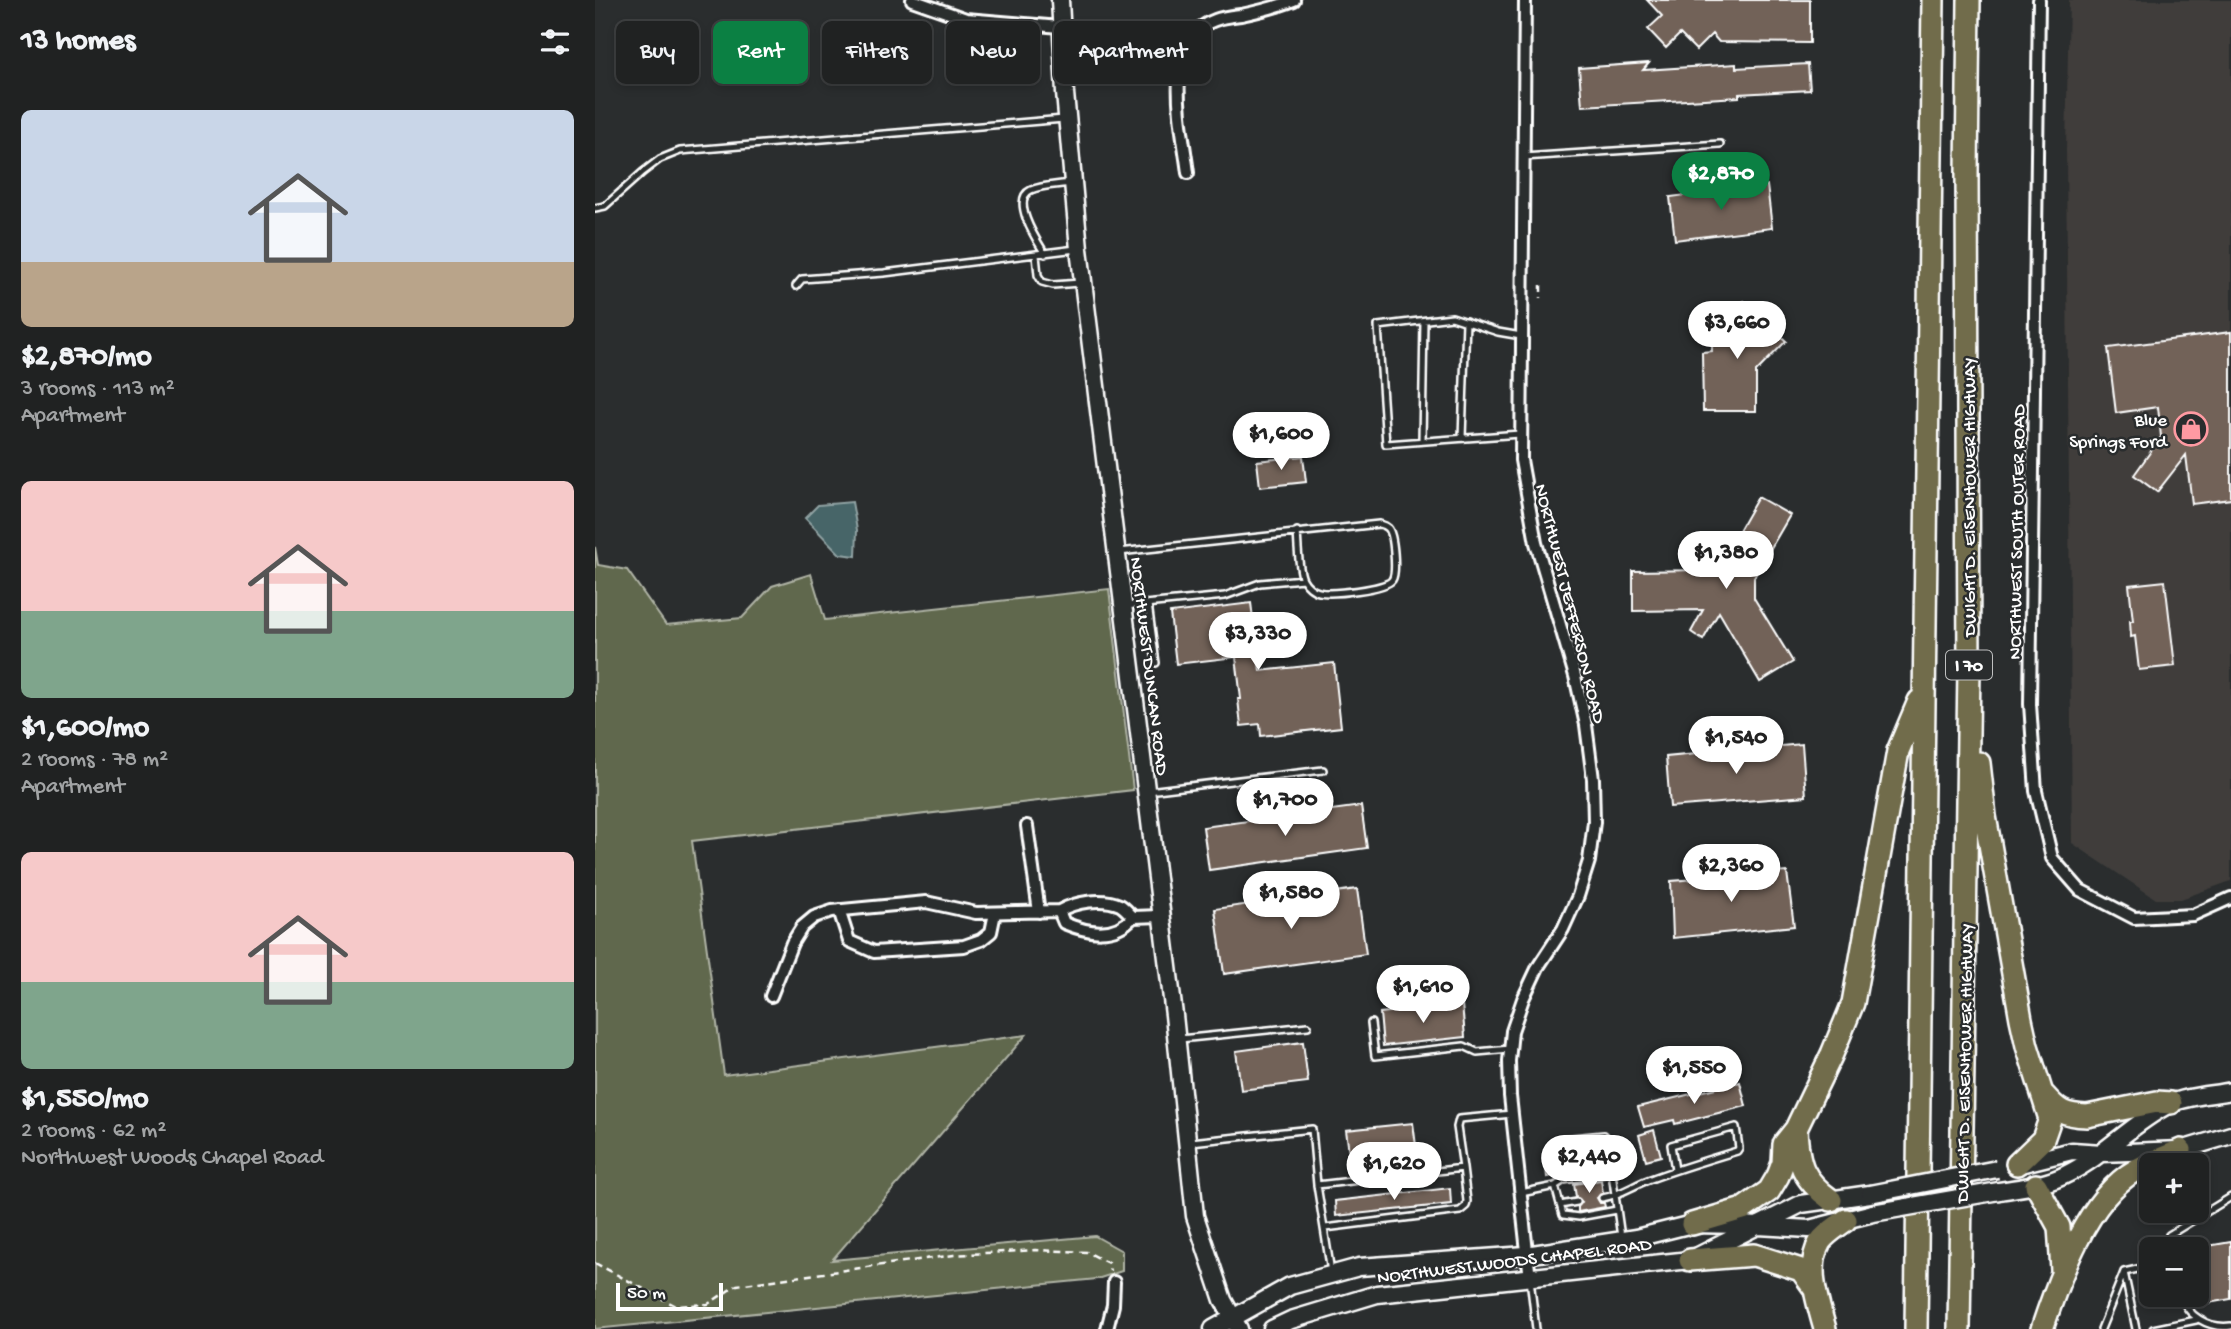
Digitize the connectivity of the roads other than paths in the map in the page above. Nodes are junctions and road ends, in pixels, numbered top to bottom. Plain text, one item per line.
1 (912, 0) edge
2 (1060, 0) edge
3 (1294, 0) edge
4 (1525, 0) edge
5 (1933, 0) edge
6 (1969, 0) edge
7 (2039, 0) edge
8 (1060, 21) edge
9 (1054, 26) edge
10 (1064, 84) edge
11 (1067, 119) junction
12 (1720, 144) dead end
13 (1523, 157) junction
14 (1188, 173) dead end
15 (1073, 182) junction
16 (595, 208) edge
17 (1079, 249) junction
18 (1045, 254) junction
19 (1036, 255) junction
20 (1083, 283) junction
21 (796, 286) dead end
22 (1424, 321) junction
23 (1466, 321) junction
24 (1521, 336) junction
25 (1520, 434) junction
26 (1462, 438) junction
27 (1422, 441) junction
28 (1297, 531) junction
29 (1115, 552) junction
30 (1303, 579) junction
31 (1149, 604) junction
32 (1122, 607) junction
33 (1156, 663) dead end
34 (1969, 669) junction
35 (1924, 689) junction
36 (1322, 771) dead end
37 (1146, 792) junction
38 (1027, 826) dead end
39 (2231, 898) edge
40 (839, 910) junction
41 (1059, 911) junction
42 (1039, 912) junction
43 (995, 913) junction
44 (1161, 916) junction
45 (1133, 917) junction
46 (771, 996) dead end
47 (1371, 1023) dead end
48 (1308, 1026) dead end
49 (1177, 1039) junction
50 (1510, 1049) junction
51 (2231, 1091) edge
52 (2044, 1095) junction
53 (2171, 1103) junction
54 (1513, 1113) junction
55 (1796, 1129) junction
56 (2231, 1135) edge
57 (1562, 1139) dead end
58 (1188, 1143) junction
59 (2181, 1150) junction
60 (2102, 1153) junction
61 (2007, 1167) junction
62 (1462, 1168) junction
63 (1675, 1170) junction
64 (1612, 1173) junction
65 (1317, 1185) junction
66 (2036, 1185) junction
67 (1555, 1186) junction
68 (1521, 1194) junction
69 (1615, 1196) junction
70 (2231, 1197) edge
71 (1602, 1198) dead end
72 (1831, 1200) junction
73 (1577, 1202) dead end
74 (1560, 1205) junction
75 (1617, 1210) junction
76 (1846, 1220) junction
77 (1692, 1224) junction
78 (1758, 1227) junction
79 (1325, 1228) junction
80 (2169, 1237) edge
81 (1621, 1240) junction
82 (1526, 1255) junction
83 (1690, 1260) junction
84 (2139, 1269) edge
85 (2062, 1270) junction
86 (2124, 1272) junction
87 (1332, 1275) junction
88 (1529, 1279) junction
89 (1114, 1282) road end
90 (1814, 1289) junction
91 (2186, 1307) edge
92 (2196, 1320) junction
93 (1236, 1323) edge
94 (2231, 1325) edge
95 (1107, 1329) edge
96 (1213, 1329) edge
97 (1272, 1329) edge
98 (1536, 1329) edge
99 (1825, 1329) edge
100 (1916, 1329) edge
101 (1959, 1329) edge
102 (2042, 1329) edge
103 (2101, 1329) edge
104 (2136, 1329) edge
105 (2153, 1329) edge

1 - 9 street
2 - 8 main road, NORTHWEST DUNCAN ROAD
3 - 14 street
4 - 13 street, NORTHWEST JEFFERSON ROAD
5 - 35 highway, DWIGHT D. EISENHOWER HIGHWAY / I 70
6 - 34 highway, DWIGHT D. EISENHOWER HIGHWAY / I 70
7 - 39 street, NORTHWEST SOUTH OUTER ROAD
10 - 11 main road, NORTHWEST DUNCAN ROAD
11 - 15 main road, NORTHWEST DUNCAN ROAD
11 - 16 lane
12 - 13 lane
13 - 24 street, NORTHWEST JEFFERSON ROAD
15 - 17 main road, NORTHWEST DUNCAN ROAD
15 - 18 lane
17 - 18 lane
17 - 20 main road, NORTHWEST DUNCAN ROAD
18 - 19 lane
19 - 20 lane
19 - 21 lane
20 - 29 main road, NORTHWEST DUNCAN ROAD
22 - 23 lane
22 - 27 lane
22 - 27 lane
23 - 24 lane
23 - 26 lane
24 - 25 street, NORTHWEST JEFFERSON ROAD
25 - 26 lane
25 - 50 street, NORTHWEST JEFFERSON ROAD
26 - 27 lane
28 - 29 lane
28 - 30 lane
28 - 30 lane
29 - 32 main road, NORTHWEST DUNCAN ROAD
30 - 31 lane
31 - 32 lane
31 - 33 lane
32 - 37 main road, NORTHWEST DUNCAN ROAD
34 - 52 highway
34 - 101 highway, DWIGHT D. EISENHOWER HIGHWAY / I 70
35 - 55 highway
35 - 100 highway, DWIGHT D. EISENHOWER HIGHWAY / I 70
36 - 37 lane
37 - 44 main road, NORTHWEST DUNCAN ROAD
38 - 42 street
40 - 43 street
40 - 43 street
40 - 46 street
41 - 42 street
41 - 45 street
41 - 45 street
42 - 43 street
44 - 45 street
44 - 49 main road, NORTHWEST DUNCAN ROAD
47 - 50 lane
48 - 49 lane
49 - 58 main road, NORTHWEST DUNCAN ROAD
50 - 54 street, NORTHWEST JEFFERSON ROAD
51 - 53 main road, NORTHWEST WOODS CHAPEL ROAD
52 - 53 highway
52 - 61 highway
53 - 60 main road, NORTHWEST WOODS CHAPEL ROAD
54 - 62 lane
54 - 68 street, NORTHWEST JEFFERSON ROAD
55 - 72 highway
55 - 77 highway
56 - 59 main road, NORTHWEST WOODS CHAPEL ROAD
57 - 64 lane
58 - 65 lane
58 - 93 main road, NORTHWEST DUNCAN ROAD
59 - 60 main road, NORTHWEST WOODS CHAPEL ROAD
59 - 85 highway
60 - 61 main road, NORTHWEST WOODS CHAPEL ROAD
60 - 66 main road, NORTHWEST WOODS CHAPEL ROAD
61 - 72 main road, NORTHWEST WOODS CHAPEL ROAD, bridge
62 - 65 lane
62 - 79 lane
63 - 63 lane
63 - 69 lane
64 - 67 lane
64 - 69 lane
65 - 79 lane
66 - 76 main road, NORTHWEST WOODS CHAPEL ROAD, bridge
66 - 85 highway
67 - 68 lane
67 - 74 lane
68 - 82 street, NORTHWEST JEFFERSON ROAD
69 - 71 lane
69 - 75 lane
70 - 80 lane
72 - 78 main road, NORTHWEST WOODS CHAPEL ROAD
73 - 74 lane
74 - 75 lane
75 - 81 lane
76 - 78 main road, NORTHWEST WOODS CHAPEL ROAD
76 - 90 highway
77 - 78 main road, NORTHWEST WOODS CHAPEL ROAD
77 - 81 main road, NORTHWEST WOODS CHAPEL ROAD
78 - 83 main road, NORTHWEST WOODS CHAPEL ROAD
79 - 87 lane
81 - 82 main road, NORTHWEST WOODS CHAPEL ROAD
82 - 87 main road, NORTHWEST WOODS CHAPEL ROAD
82 - 88 street, NORTHWEST JEFFERSON ROAD
83 - 88 main road, NORTHWEST WOODS CHAPEL ROAD
83 - 90 highway
84 - 86 lane
85 - 102 highway
86 - 103 lane
86 - 104 lane
87 - 93 main road, NORTHWEST WOODS CHAPEL ROAD
88 - 97 main road, NORTHWEST WOODS CHAPEL ROAD
88 - 98 lane
89 - 95 street
90 - 99 highway
91 - 92 lane
92 - 94 lane
92 - 105 lane
93 - 96 main road, NORTHWEST WOODS CHAPEL ROAD

